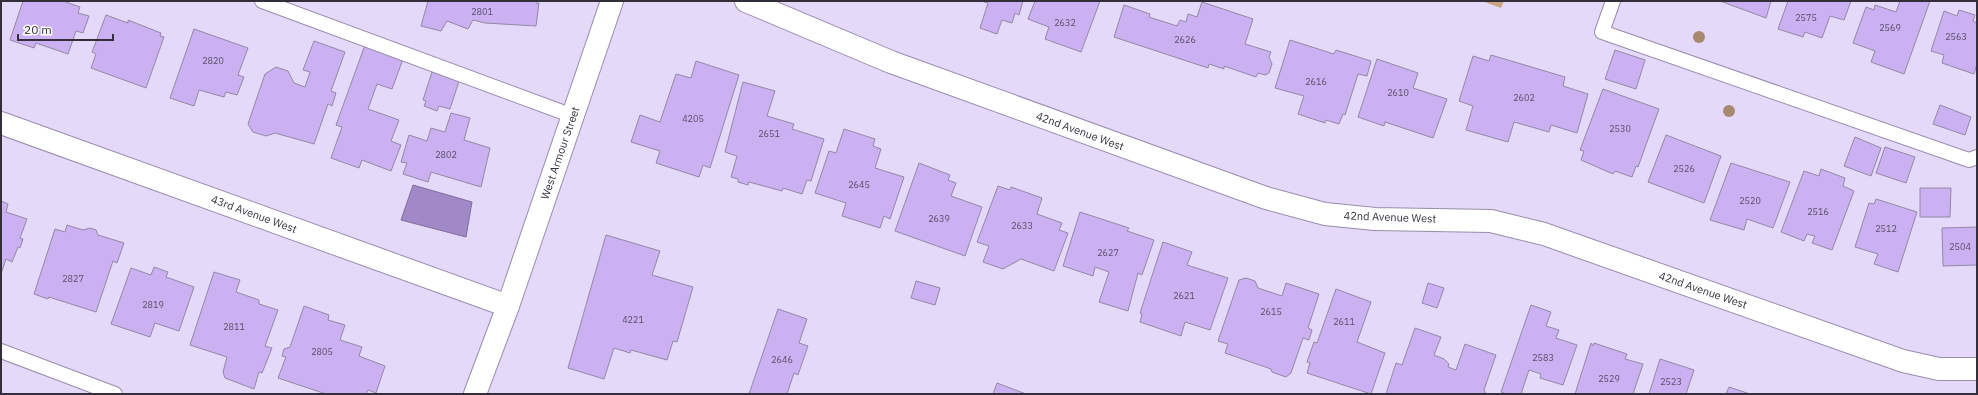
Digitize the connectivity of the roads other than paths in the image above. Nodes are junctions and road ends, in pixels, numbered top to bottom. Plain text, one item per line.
1 (262, 1) edge
2 (612, 1) edge
3 (746, 1) edge
4 (1613, 1) edge
5 (573, 116) junction
6 (1, 123) edge
7 (1977, 157) edge
8 (508, 306) junction
9 (1, 351) edge
10 (1977, 369) edge
11 (115, 394) edge
12 (475, 394) edge

1 - 5 lane
2 - 5 street, West Armour Street
3 - 10 street, 42nd Avenue West
4 - 7 lane
5 - 8 street, West Armour Street
6 - 8 street, 43rd Avenue West
8 - 12 street, West Armour Street
9 - 11 lane

